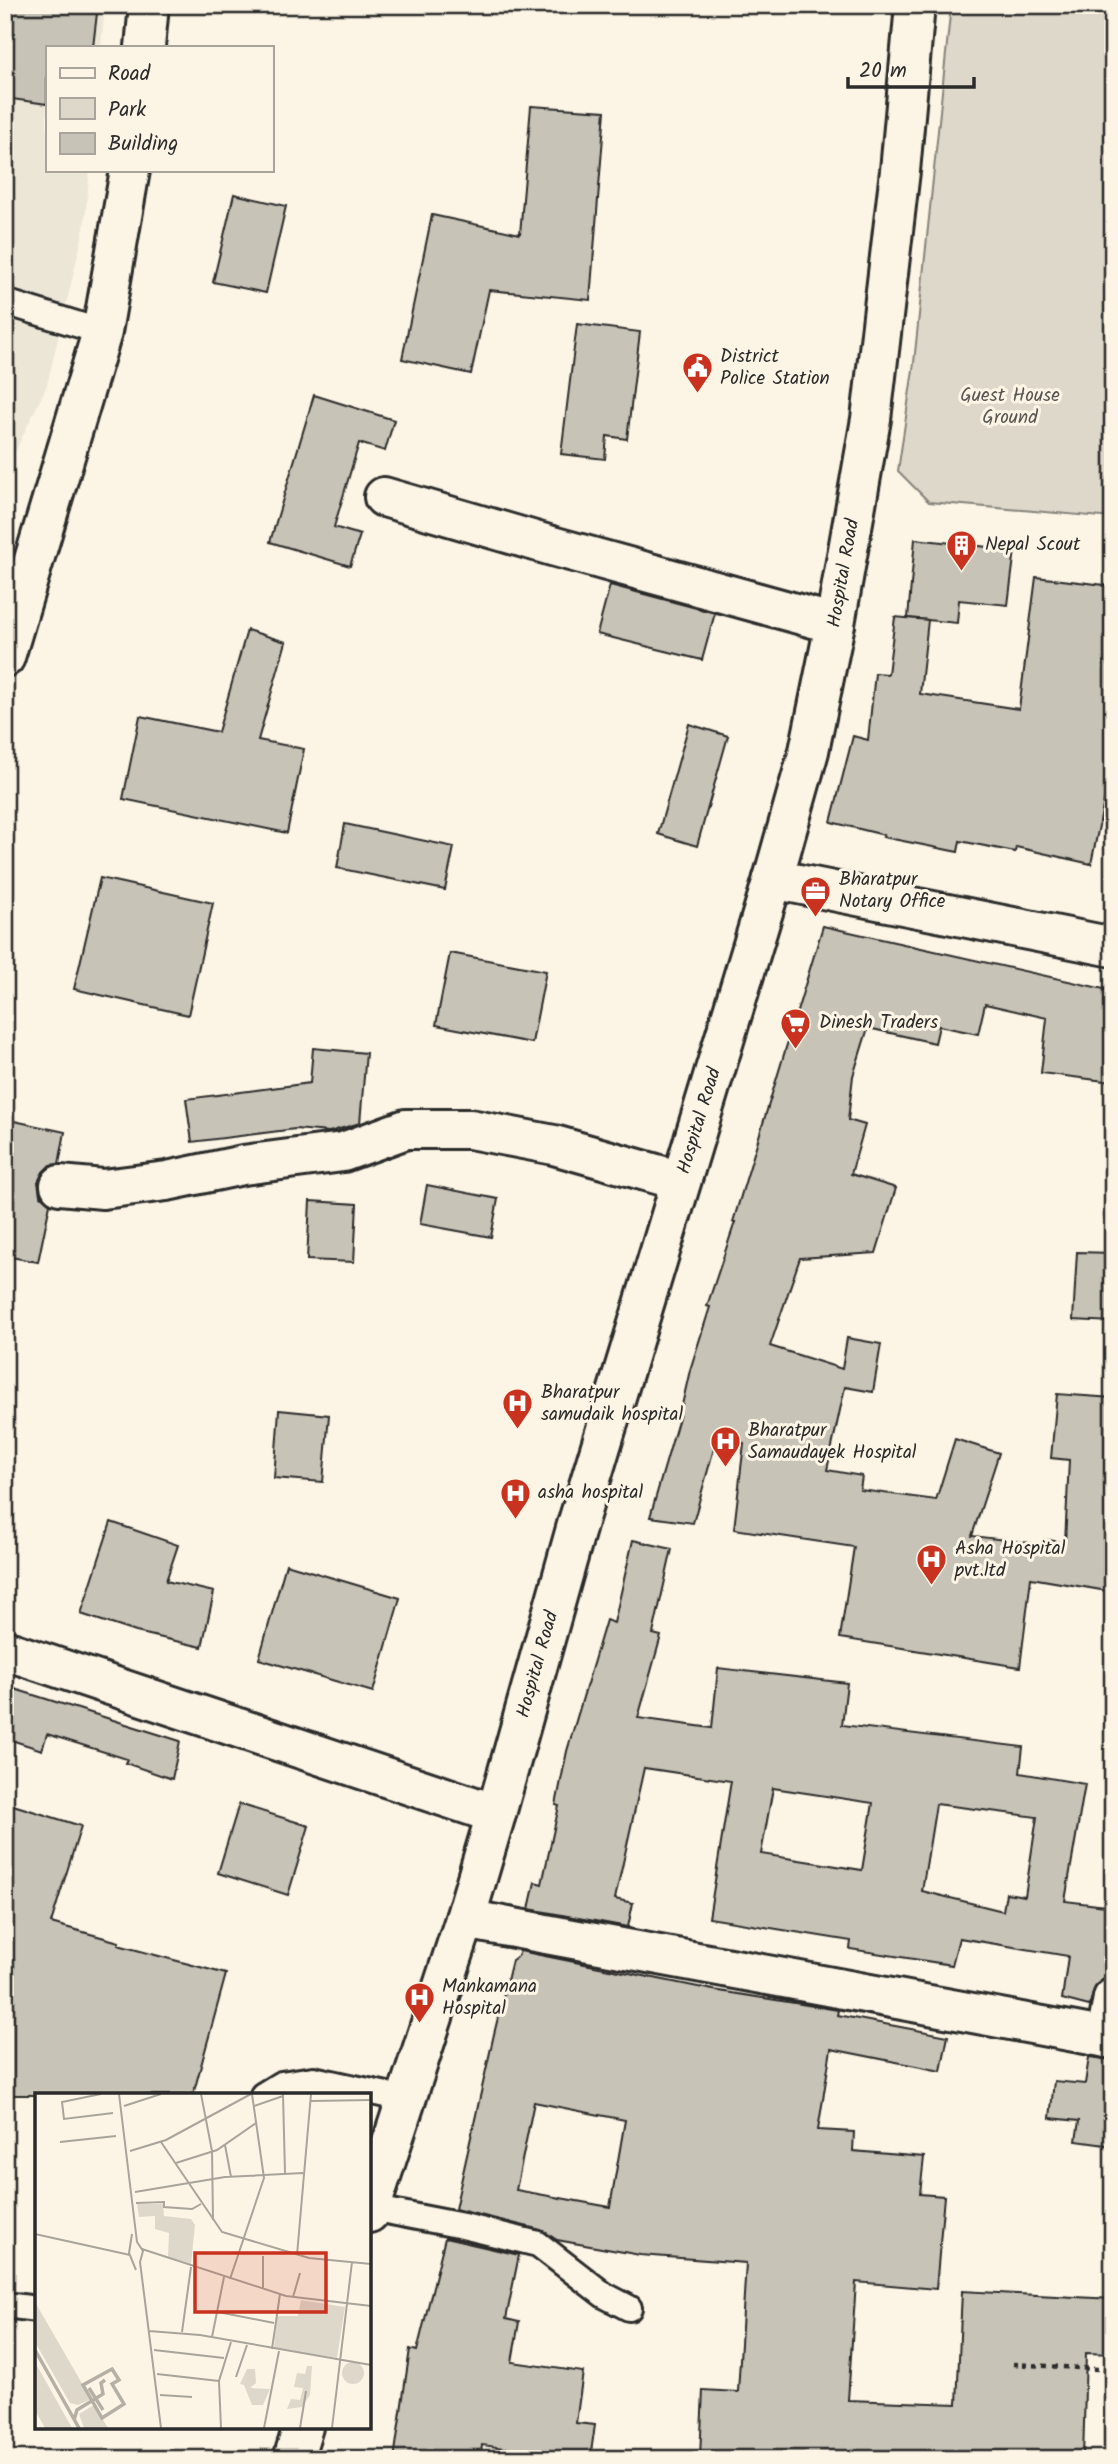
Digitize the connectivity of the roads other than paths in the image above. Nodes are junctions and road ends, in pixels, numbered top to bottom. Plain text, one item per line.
1 (149, 5) edge
2 (915, 5) edge
3 (145, 46) edge
4 (130, 172) edge
5 (5, 302) edge
6 (102, 332) junction
7 (384, 497) dead end
8 (21, 554) edge
9 (835, 624) junction
10 (5, 656) edge
11 (773, 878) junction
12 (1113, 947) edge
13 (681, 1181) junction
14 (60, 1185) dead end
15 (5, 1650) edge
16 (496, 1814) junction
17 (465, 1919) junction
18 (1113, 1998) edge
19 (1110, 2038) edge
20 (266, 2093) edge
21 (405, 2099) junction
22 (371, 2207) edge
23 (371, 2210) edge
24 (5, 2305) edge
25 (629, 2308) dead end
26 (35, 2309) edge
27 (302, 2429) edge
28 (293, 2459) edge

1 - 3 street
2 - 9 street, Hospital Road
4 - 6 street
5 - 6 lane
6 - 8 street
7 - 9 street
8 - 10 street
9 - 11 street, Hospital Road
11 - 12 street
11 - 13 street, Hospital Road
13 - 14 street
13 - 16 street, Hospital Road
15 - 16 street
16 - 17 street, Hospital Road
17 - 19 street
17 - 21 street, Hospital Road
18 - 19 street
20 - 21 lane
21 - 22 street, Hospital Road
23 - 25 lane
24 - 26 lane
27 - 28 street

